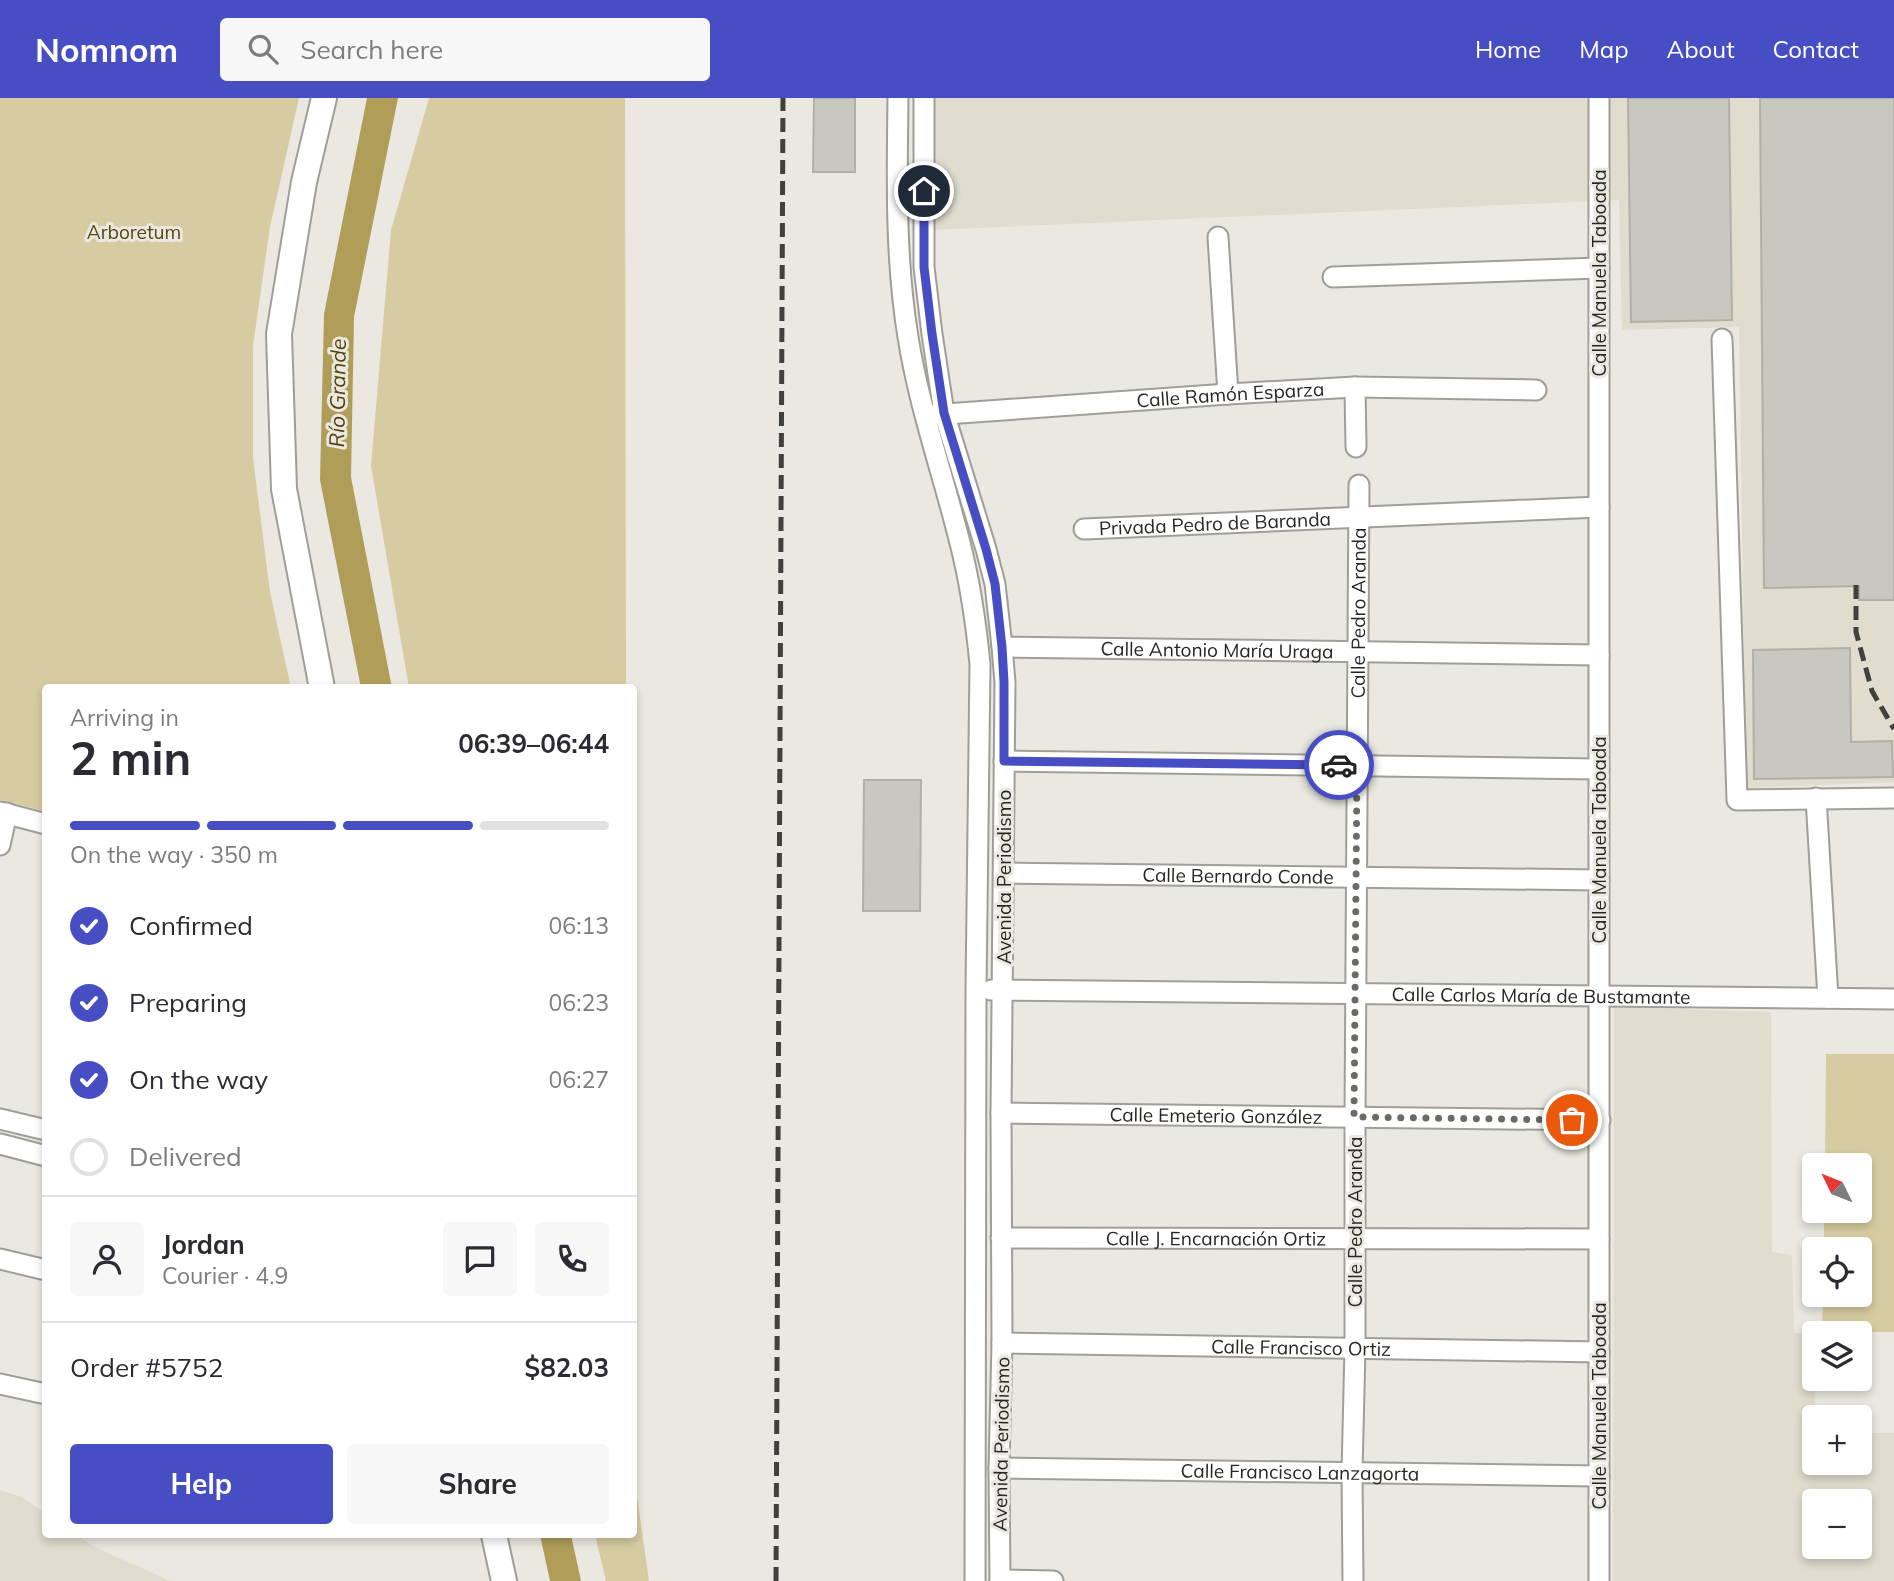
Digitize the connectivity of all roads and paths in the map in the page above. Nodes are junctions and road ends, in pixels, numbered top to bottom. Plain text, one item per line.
1 (324, 98) edge
2 (898, 98) edge
3 (924, 98) edge
4 (1599, 98) edge
5 (1218, 237) dead end
6 (1599, 268) junction
7 (1333, 277) dead end
8 (1722, 339) dead end
9 (1355, 387) junction
10 (1536, 390) dead end
11 (1228, 394) junction
12 (944, 413) junction
13 (924, 415) junction
14 (1356, 447) dead end
15 (1359, 485) dead end
16 (1599, 507) junction
17 (1358, 518) junction
18 (1084, 529) dead end
19 (1002, 647) junction
20 (1358, 651) junction
21 (1599, 655) junction
22 (321, 684) edge
23 (1004, 761) junction
24 (1357, 766) junction
25 (1599, 769) junction
26 (1816, 798) junction
27 (1894, 798) edge
28 (4, 812) edge
29 (42, 823) edge
30 (0, 845) edge
31 (1004, 873) junction
32 (1357, 877) junction
33 (1599, 880) junction
34 (976, 990) junction
35 (1003, 991) junction
36 (1357, 994) junction
37 (1599, 996) junction
38 (1828, 998) junction
39 (1894, 999) edge
40 (1001, 1113) junction
41 (1354, 1117) junction
42 (0, 1119) edge
43 (1600, 1120) junction
44 (42, 1129) edge
45 (0, 1144) edge
46 (42, 1155) edge
47 (1001, 1238) junction
48 (1354, 1238) junction
49 (1599, 1239) junction
50 (0, 1259) edge
51 (42, 1269) edge
52 (1002, 1343) junction
53 (1355, 1348) junction
54 (1599, 1352) junction
55 (0, 1384) edge
56 (42, 1393) edge
57 (999, 1468) junction
58 (1352, 1473) junction
59 (1599, 1476) junction
60 (495, 1538) edge
61 (504, 1581) edge
62 (975, 1581) edge
63 (1000, 1581) edge
64 (1054, 1581) edge
65 (1353, 1581) edge
66 (1599, 1581) edge

1 - 22 main road
2 - 13 street, Avenida Periodismo
3 - 12 street, Avenida Periodismo
4 - 6 street, Calle Manuela Taboada
5 - 11 street
6 - 7 street
6 - 16 street, Calle Manuela Taboada
8 - 26 street
9 - 10 street, Calle Ramón Esparza
9 - 11 street, Calle Ramón Esparza
9 - 14 street
11 - 12 street, Calle Ramón Esparza
12 - 13 street, Calle Ramón Esparza
12 - 19 street, Avenida Periodismo
13 - 34 street, Avenida Periodismo
15 - 17 street, Calle Pedro Aranda
16 - 17 street, Privada Pedro de Baranda
16 - 21 street, Calle Manuela Taboada
17 - 18 street, Privada Pedro de Baranda
17 - 20 street, Calle Pedro Aranda
19 - 20 street, Calle Antonio María Uraga
19 - 23 street, Avenida Periodismo
20 - 21 street, Calle Antonio María Uraga
20 - 24 street, Calle Pedro Aranda
21 - 25 street, Calle Manuela Taboada
23 - 24 street
23 - 31 street, Avenida Periodismo
24 - 25 street
24 - 32 street, Calle Pedro Aranda
25 - 33 street, Calle Manuela Taboada
26 - 27 street
26 - 38 street
28 - 29 street
28 - 30 street
31 - 32 street, Calle Bernardo Conde
31 - 35 street, Avenida Periodismo
32 - 33 street, Calle Bernardo Conde
32 - 36 street, Calle Pedro Aranda
33 - 37 street, Calle Manuela Taboada
34 - 35 street, Calle Carlos María de Bustamante
34 - 62 street, Avenida Periodismo
35 - 36 street, Calle Carlos María de Bustamante
35 - 40 street, Avenida Periodismo
36 - 37 street, Calle Carlos María de Bustamante
36 - 41 street, Calle Pedro Aranda
37 - 38 street, Calle Carlos María de Bustamante
37 - 43 street, Calle Manuela Taboada
38 - 39 street, Calle Carlos María de Bustamante
40 - 41 street, Calle Emeterio González
40 - 47 street, Avenida Periodismo
41 - 43 street, Calle Emeterio González
41 - 48 street, Calle Pedro Aranda
42 - 44 street
43 - 49 street, Calle Manuela Taboada
45 - 46 street
47 - 48 street, Calle J. Encarnación Ortiz
47 - 52 street, Avenida Periodismo
48 - 49 street, Calle J. Encarnación Ortiz
48 - 53 street, Calle Pedro Aranda
49 - 54 street, Calle Manuela Taboada
50 - 51 street
52 - 53 street, Calle Francisco Ortiz
52 - 57 street, Avenida Periodismo
53 - 54 street, Calle Francisco Ortiz
53 - 58 street, Calle Pedro Aranda
54 - 59 street, Calle Manuela Taboada
55 - 56 street
57 - 58 street, Calle Francisco Lanzagorta
57 - 63 street, Avenida Periodismo
58 - 59 street, Calle Francisco Lanzagorta
58 - 65 street, Calle Pedro Aranda
59 - 66 street, Calle Manuela Taboada
60 - 61 main road
63 - 64 street

